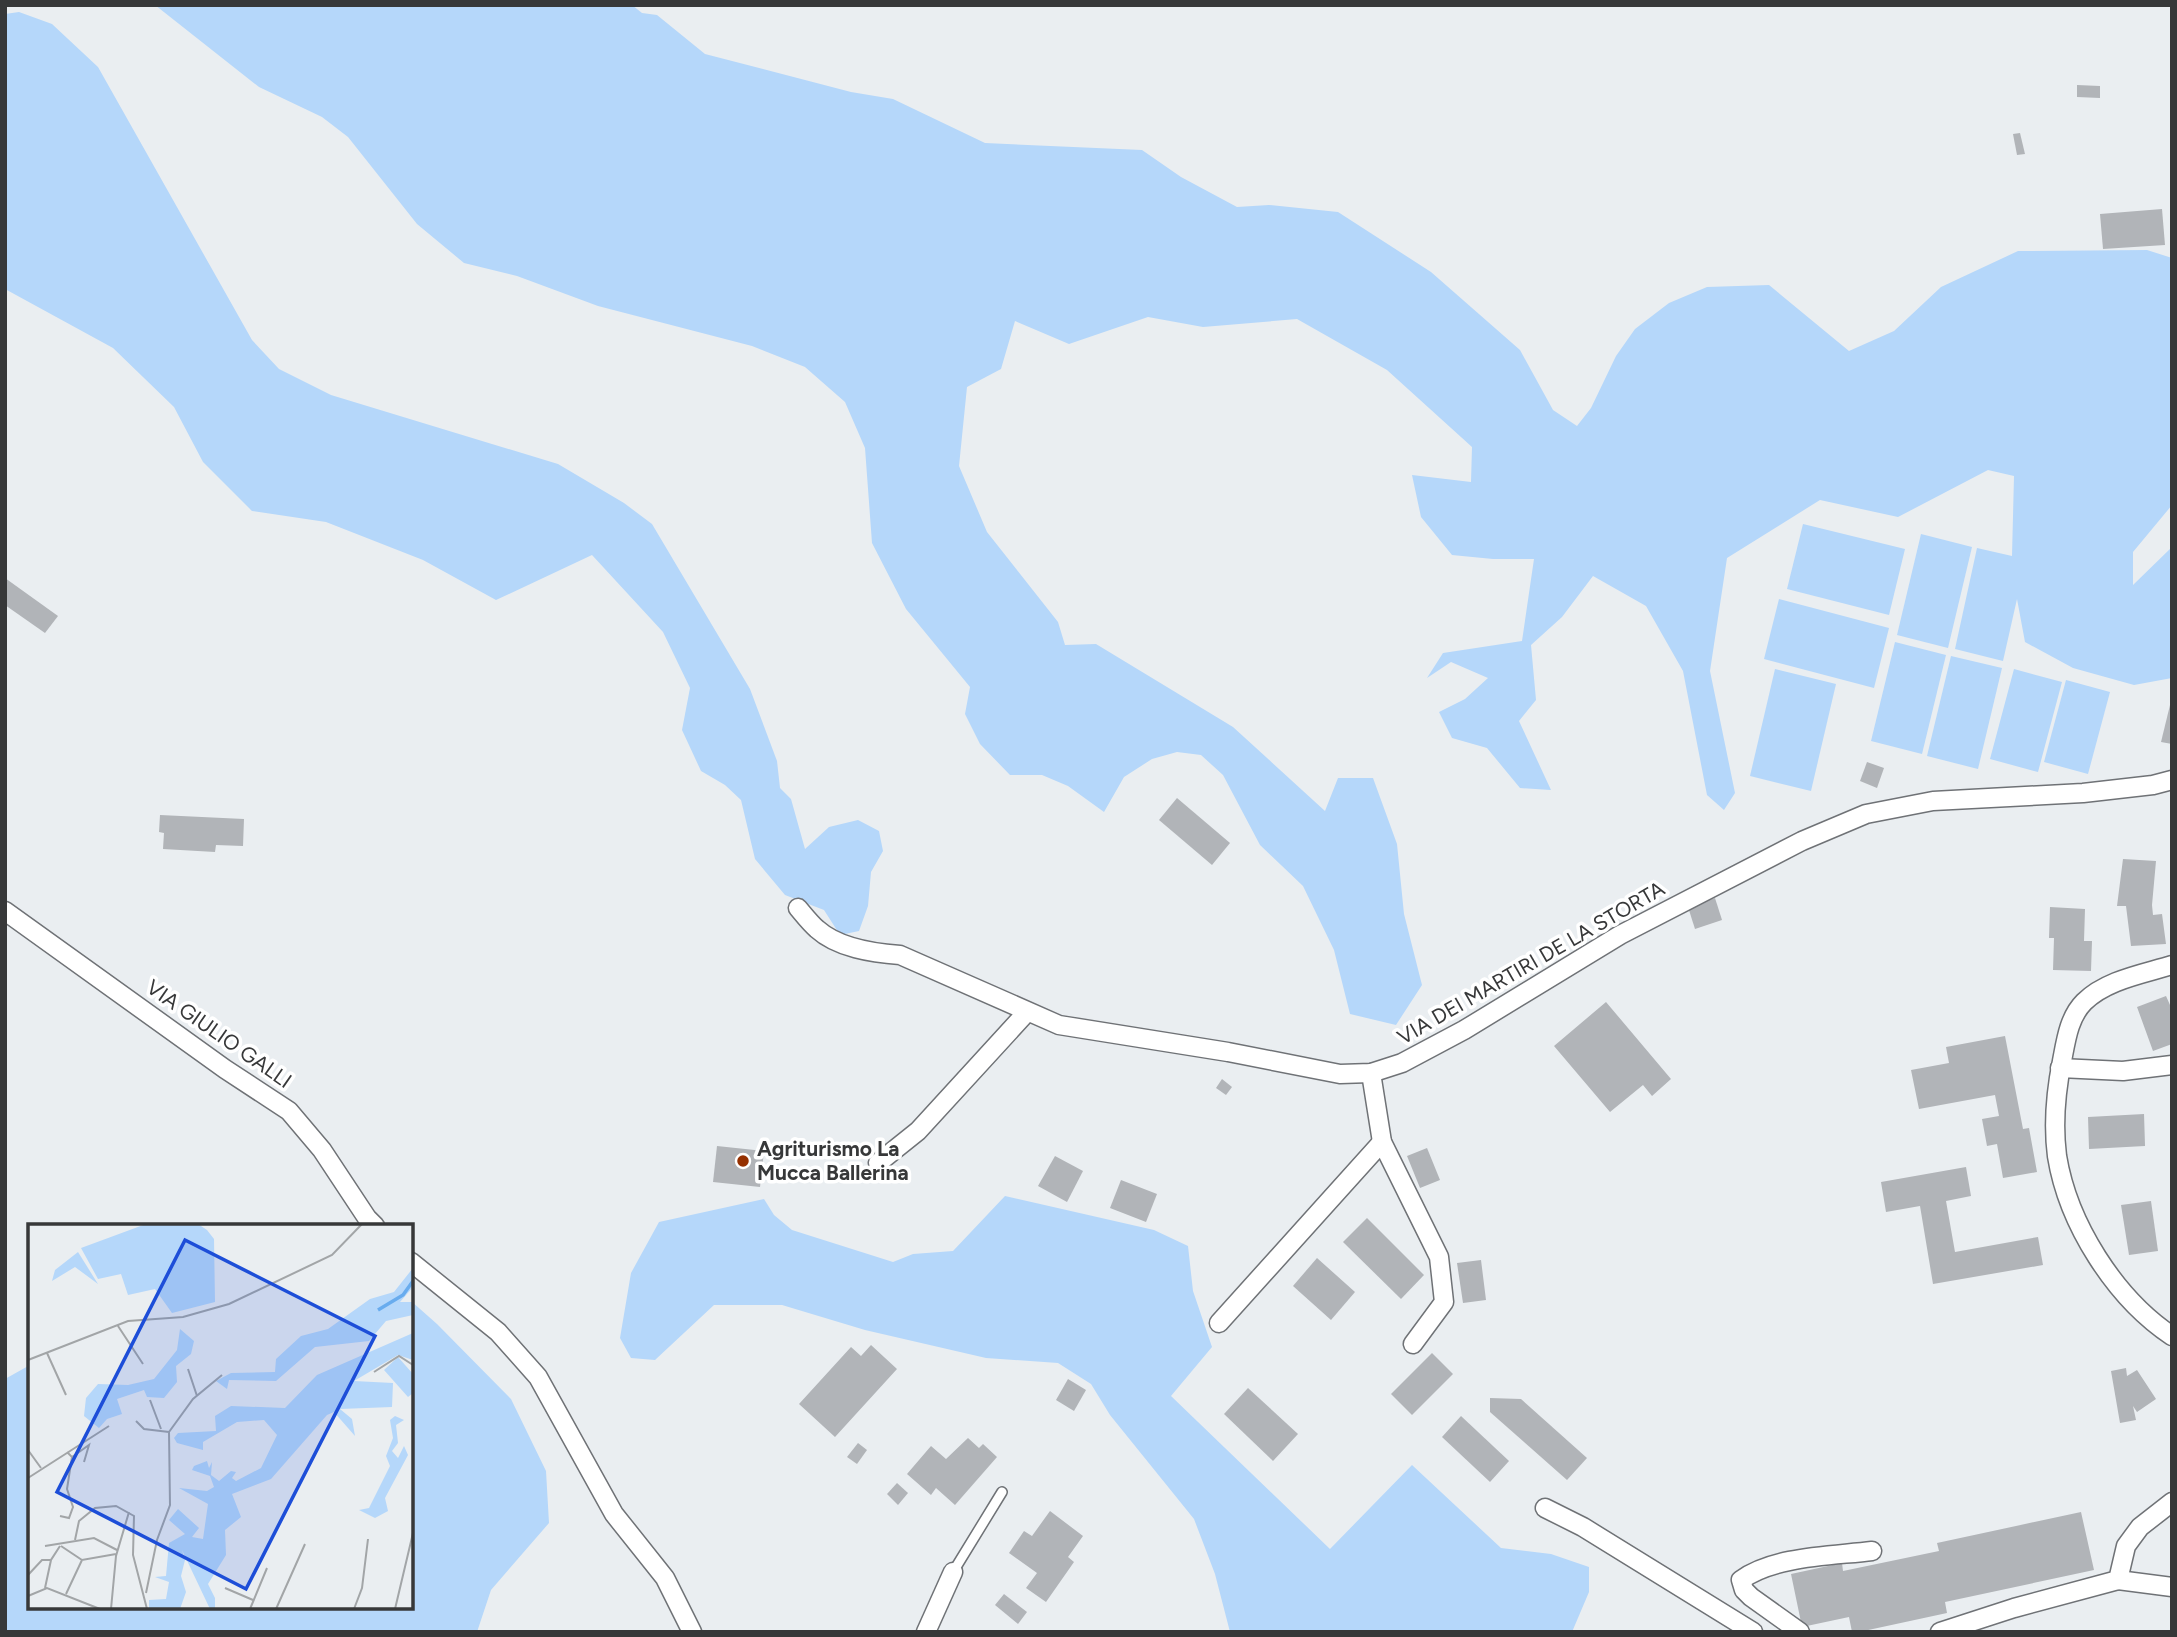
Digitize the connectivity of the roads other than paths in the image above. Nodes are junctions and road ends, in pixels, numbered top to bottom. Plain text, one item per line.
1 (2172, 780) edge
2 (798, 908) dead end
3 (5, 911) edge
4 (2172, 965) edge
5 (1027, 1012) junction
6 (2172, 1065) edge
7 (2060, 1068) junction
8 (1371, 1073) junction
9 (1382, 1142) junction
10 (878, 1163) dead end
11 (373, 1224) edge
12 (413, 1264) edge
13 (1219, 1322) dead end
14 (2172, 1336) edge
15 (1413, 1344) dead end
16 (1002, 1492) dead end
17 (2172, 1502) edge
18 (1545, 1508) dead end
19 (1872, 1551) dead end
20 (953, 1572) joint
21 (2118, 1580) junction
22 (2172, 1587) edge
23 (692, 1632) edge
24 (926, 1632) edge
25 (1753, 1632) edge
26 (1800, 1632) edge
27 (1940, 1632) edge

1 - 8 street, VIA DEI MARTIRI DE LA STORTA
2 - 5 street, VIA DEI MARTIRI DE LA STORTA
3 - 11 street, VIA GIULIO GALLI
4 - 7 street
5 - 8 street, VIA DEI MARTIRI DE LA STORTA
5 - 10 street
6 - 7 street
7 - 14 street
8 - 9 street
9 - 13 street
9 - 15 street
12 - 23 street
16 - 20 lane
17 - 21 street
18 - 25 street
19 - 26 street
20 - 24 street
21 - 22 street
21 - 27 street

